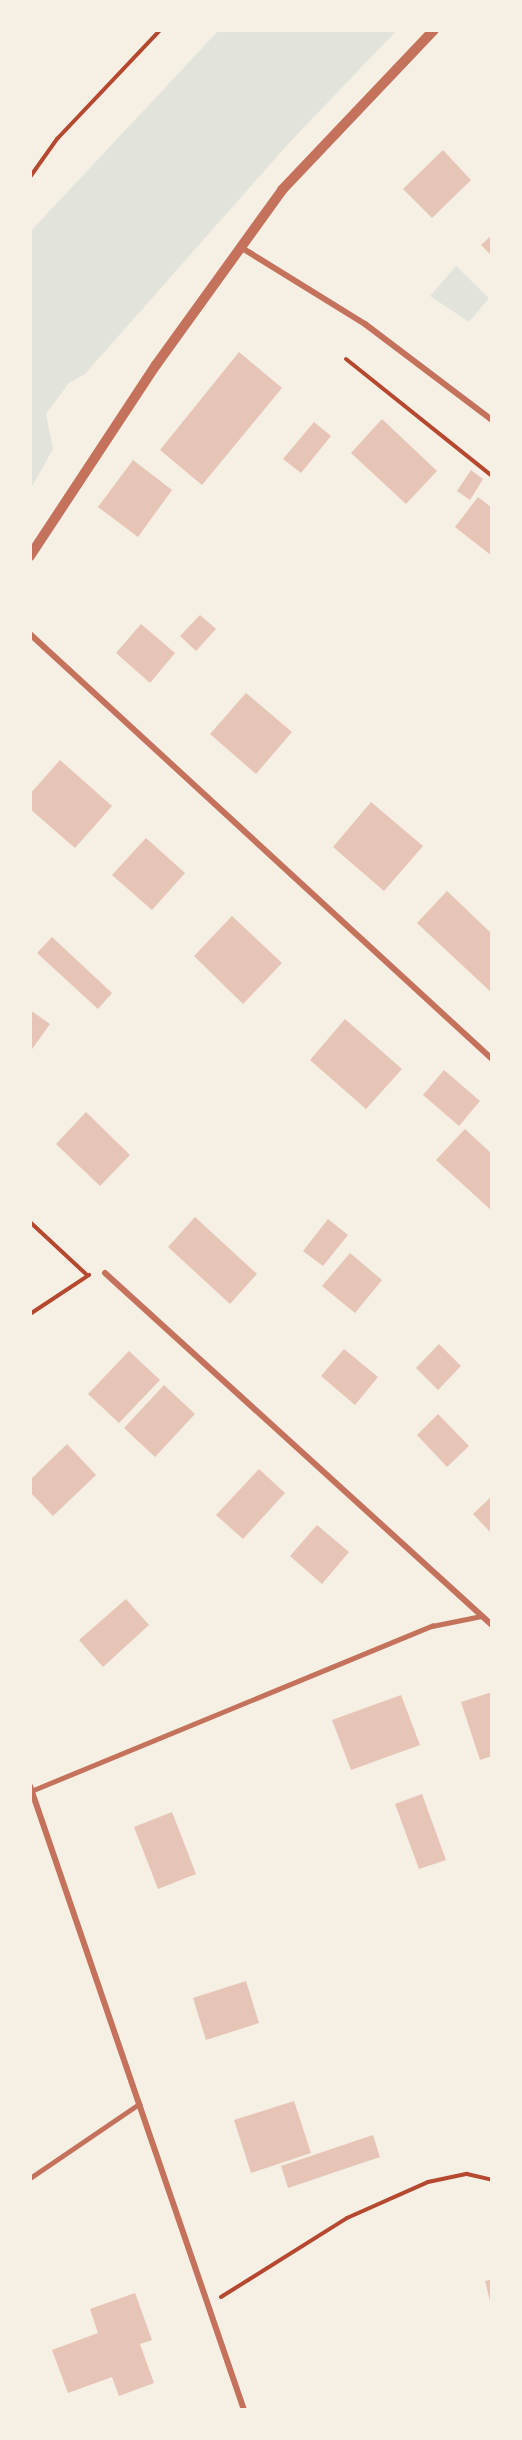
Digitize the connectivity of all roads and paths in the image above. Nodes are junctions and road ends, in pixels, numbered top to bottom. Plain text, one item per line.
1 (160, 30) edge
2 (434, 30) edge
3 (30, 177) edge
4 (242, 248) junction
5 (346, 359) dead end
6 (492, 420) edge
7 (492, 476) edge
8 (30, 556) edge
9 (30, 634) edge
10 (492, 1059) edge
11 (30, 1222) edge
12 (105, 1273) joint
13 (87, 1275) junction
14 (30, 1314) edge
15 (481, 1616) junction
16 (492, 1625) edge
17 (31, 1789) edge
18 (139, 2104) junction
19 (30, 2178) edge
20 (492, 2180) edge
21 (208, 2305) junction
22 (244, 2410) edge

1 - 3 path
2 - 4 street
4 - 6 street
4 - 8 street
5 - 7 path
9 - 10 street
11 - 13 path
12 - 13 path
12 - 15 street
13 - 14 path
15 - 16 street
15 - 17 lane
17 - 18 street
18 - 19 lane
18 - 21 street
20 - 21 path
21 - 22 street

